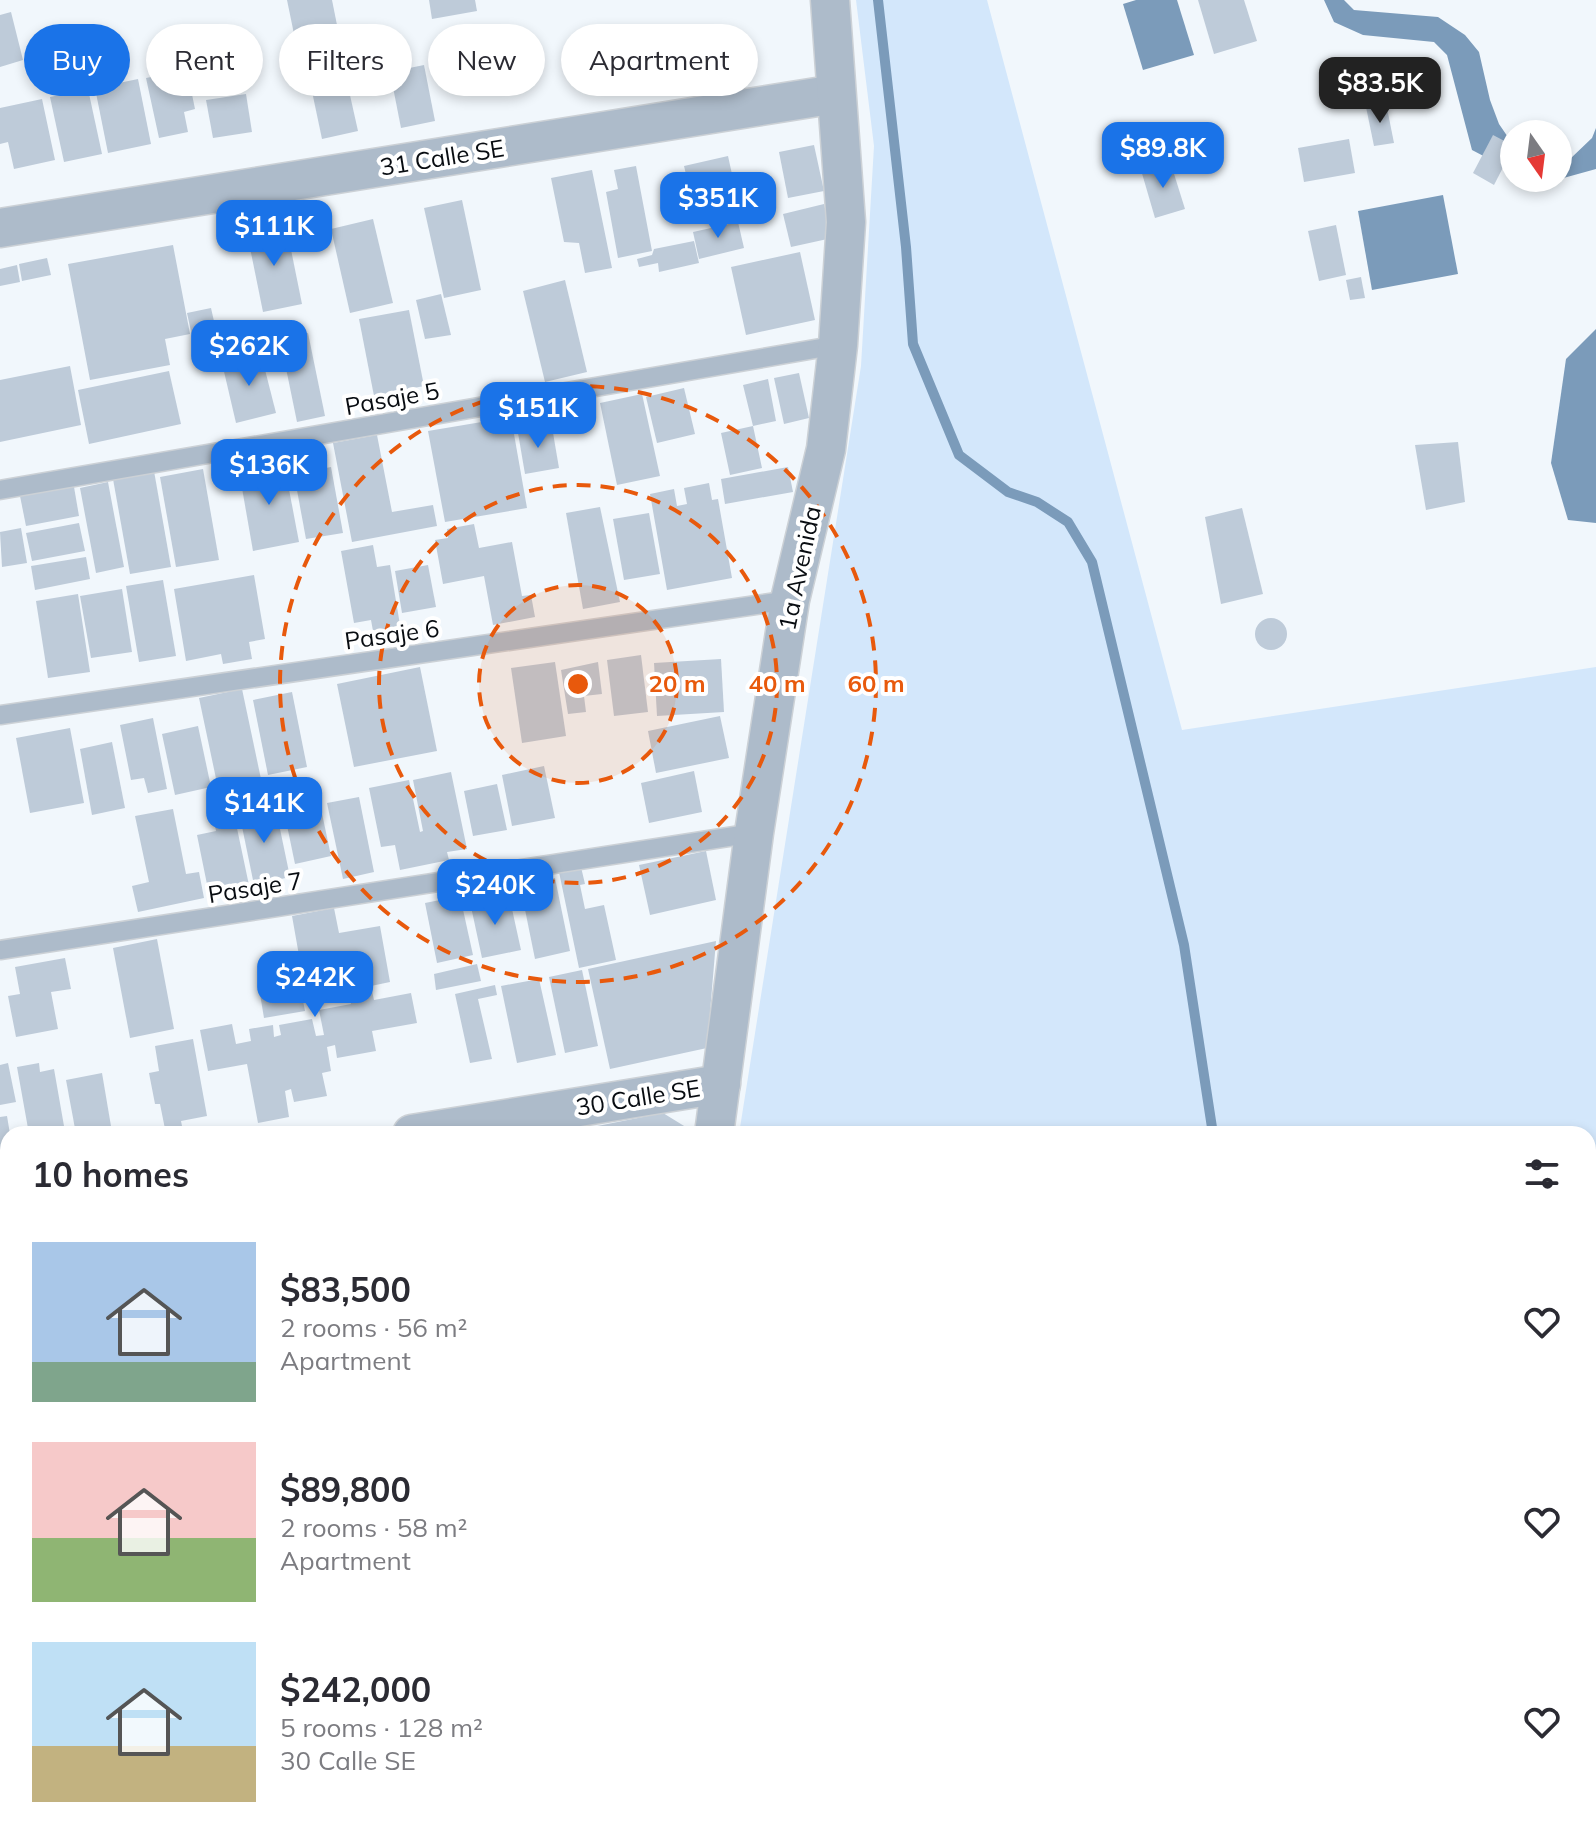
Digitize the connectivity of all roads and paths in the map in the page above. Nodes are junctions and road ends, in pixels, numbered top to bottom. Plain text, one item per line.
1 (830, 0) edge
2 (836, 94) junction
3 (0, 228) edge
4 (838, 345) junction
5 (0, 490) edge
6 (790, 600) junction
7 (0, 715) edge
8 (754, 833) junction
9 (0, 950) edge
10 (721, 1084) junction
11 (461, 1126) edge
12 (715, 1126) edge

1 - 2 street, 1a Avenida
2 - 3 street, 31 Calle SE
2 - 4 street, 1a Avenida
4 - 5 lane, Pasaje 5
4 - 6 street, 1a Avenida
6 - 7 lane, Pasaje 6
6 - 8 street, 1a Avenida
8 - 9 lane, Pasaje 7
8 - 10 street, 1a Avenida
10 - 11 street, 30 Calle SE
10 - 12 street, 1a Avenida

